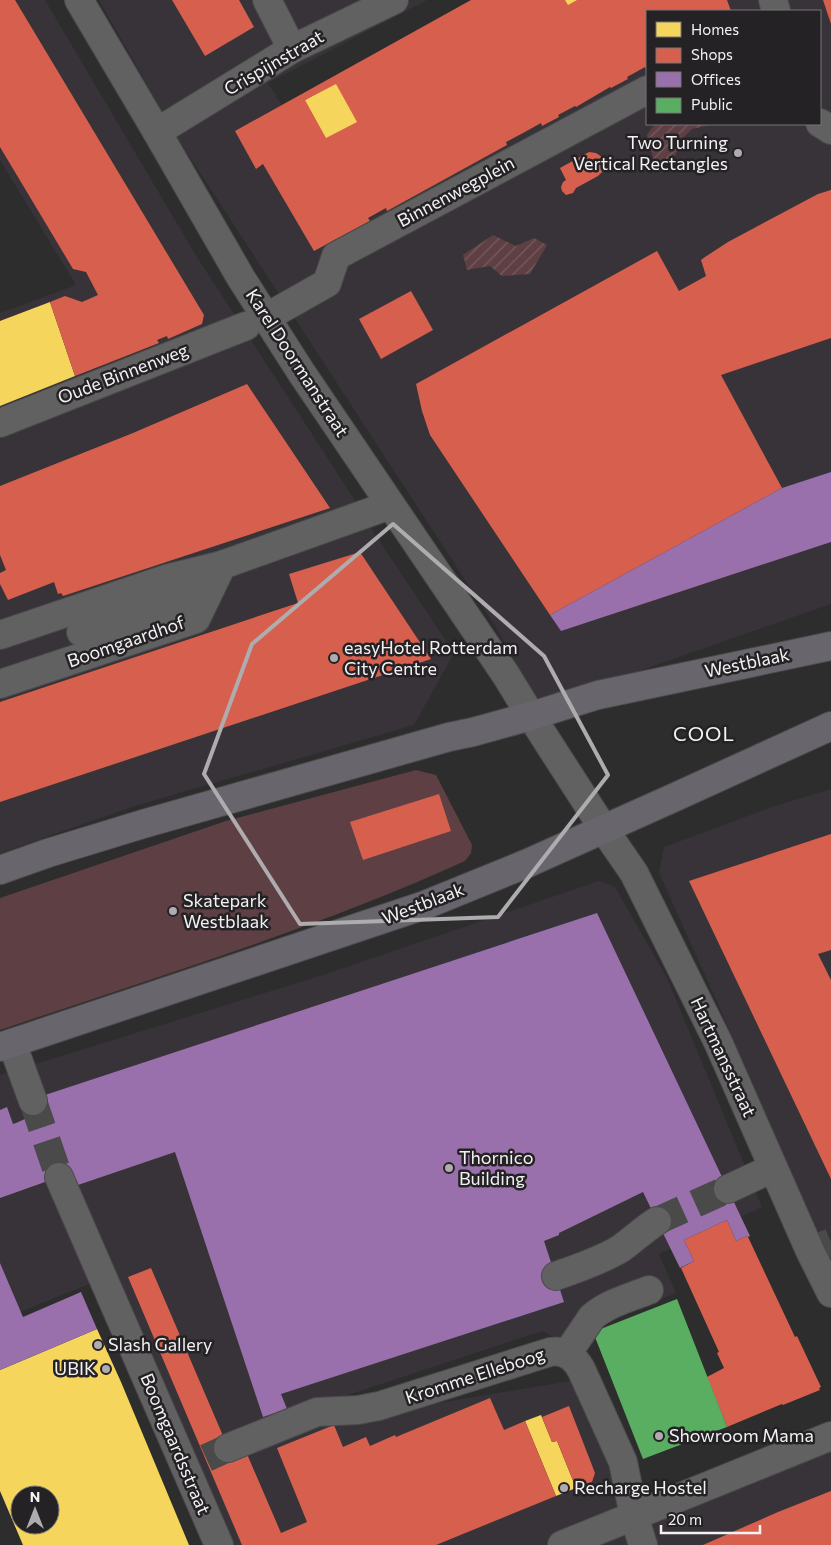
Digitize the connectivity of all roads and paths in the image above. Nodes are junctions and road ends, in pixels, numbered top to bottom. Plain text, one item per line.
1 (79, 0) edge
2 (267, 0) edge
3 (394, 0) edge
4 (292, 49) junction
5 (646, 91) edge
6 (158, 132) junction
7 (281, 309) dead end
8 (246, 326) dead end
9 (0, 423) edge
10 (390, 505) junction
11 (222, 565) junction
12 (81, 632) dead end
13 (0, 635) edge
14 (831, 646) edge
15 (0, 684) edge
16 (531, 716) junction
17 (831, 726) edge
18 (603, 828) junction
19 (0, 870) edge
20 (6, 1045) edge
21 (33, 1101) tunnel mouth
22 (773, 1168) junction
23 (59, 1177) tunnel mouth
24 (728, 1189) tunnel mouth
25 (657, 1221) tunnel mouth
26 (556, 1276) dead end
27 (649, 1290) dead end
28 (831, 1293) edge
29 (567, 1354) junction
30 (831, 1436) edge
31 (219, 1449) junction
32 (634, 1516) junction
33 (219, 1545) edge
34 (562, 1545) edge
35 (643, 1545) edge

1 - 6 street, Karel Doormanstraat
2 - 4 street
3 - 4 street, Crispijnstraat
4 - 6 street, Crispijnstraat
5 - 7 street, Binnenwegplein
6 - 10 street, Karel Doormanstraat
8 - 9 street, Oude Binnenweg
10 - 11 street
10 - 16 street, Karel Doormanstraat
11 - 12 street
11 - 13 street
11 - 15 street, Boomgaardhof
14 - 16 main road, Westblaak
16 - 18 street, Hartmansstraat
16 - 19 main road, Westblaak
17 - 18 main road, Westblaak
18 - 20 main road, Westblaak
18 - 22 street, Hartmansstraat
20 - 21 street
22 - 24 street
22 - 28 street, Hartmansstraat
23 - 31 street, Boomgaardsstraat
25 - 26 street
27 - 29 street
29 - 31 street, Kromme Elleboog
29 - 32 street, Kromme Elleboog
30 - 32 street
31 - 33 street, Boomgaardsstraat
32 - 34 street
32 - 35 street, Kromme Elleboog

